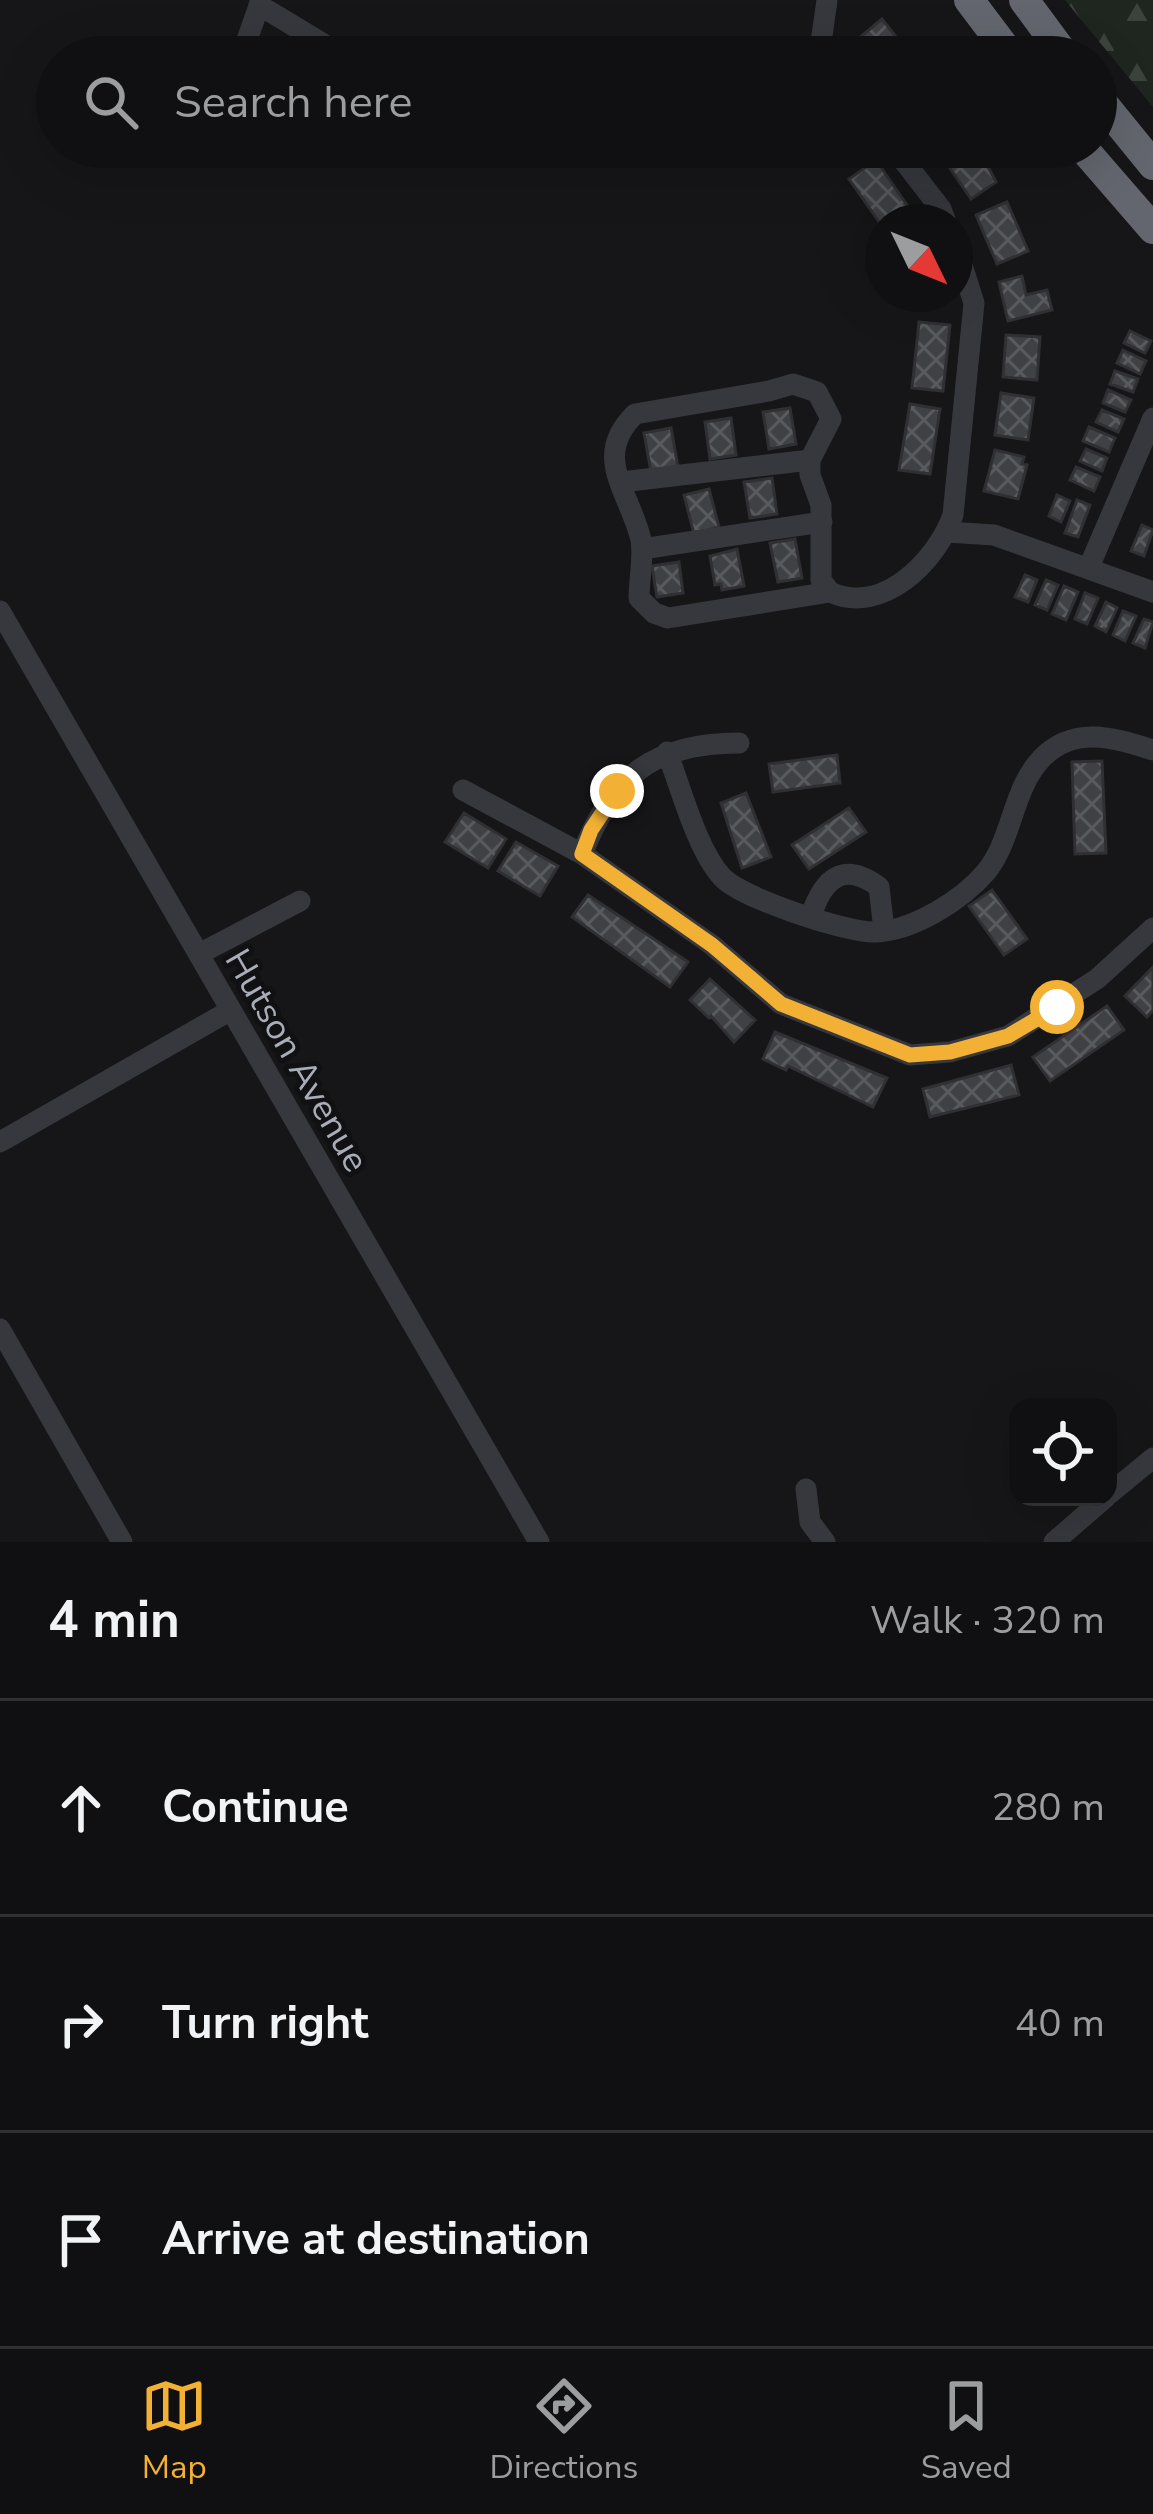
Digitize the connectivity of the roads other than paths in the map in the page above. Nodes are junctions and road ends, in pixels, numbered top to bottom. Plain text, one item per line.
1 (827, 0) edge
2 (969, 0) edge
3 (1024, 0) edge
4 (260, 3) edge
5 (248, 36) edge
6 (312, 36) edge
7 (822, 36) edge
8 (996, 36) edge
9 (1051, 36) edge
10 (1117, 121) edge
11 (1153, 165) edge
12 (909, 168) edge
13 (1100, 168) edge
14 (937, 204) edge
15 (1153, 230) edge
16 (973, 300) edge
17 (1153, 418) edge
18 (1146, 447) edge
19 (810, 460) junction
20 (621, 482) junction
21 (822, 522) junction
22 (947, 532) junction
23 (642, 549) junction
24 (1089, 567) junction
25 (830, 592) junction
26 (1153, 592) edge
27 (0, 611) edge
28 (739, 743) dead end
29 (1153, 750) edge
30 (668, 752) junction
31 (463, 790) dead end
32 (582, 854) junction
33 (300, 901) dead end
34 (811, 916) junction
35 (1153, 928) edge
36 (884, 930) junction
37 (199, 954) junction
38 (231, 1010) junction
39 (0, 1142) edge
40 (0, 1329) edge
41 (1153, 1458) edge
42 (1117, 1488) edge
43 (806, 1490) dead end
44 (1095, 1506) edge
45 (122, 1542) edge
46 (539, 1542) edge
47 (825, 1542) edge
48 (1054, 1542) edge

1 - 7 street
2 - 8 highway
3 - 9 highway
4 - 5 street
4 - 6 street
10 - 11 highway
12 - 14 street
13 - 15 highway
16 - 22 street
17 - 18 street
18 - 24 street
19 - 20 street
19 - 20 street
19 - 21 street
20 - 23 street
21 - 23 street
21 - 25 street
22 - 24 street
22 - 25 street
23 - 25 street
24 - 26 street
27 - 37 street, Hutson Avenue
28 - 30 street
29 - 36 street
30 - 32 street
30 - 34 street
31 - 32 street
32 - 35 street
33 - 37 street
34 - 36 street
34 - 36 street
37 - 38 street, Hutson Avenue
38 - 39 street
38 - 46 street, Hutson Avenue
40 - 45 street
41 - 42 street
43 - 47 street
44 - 48 street

